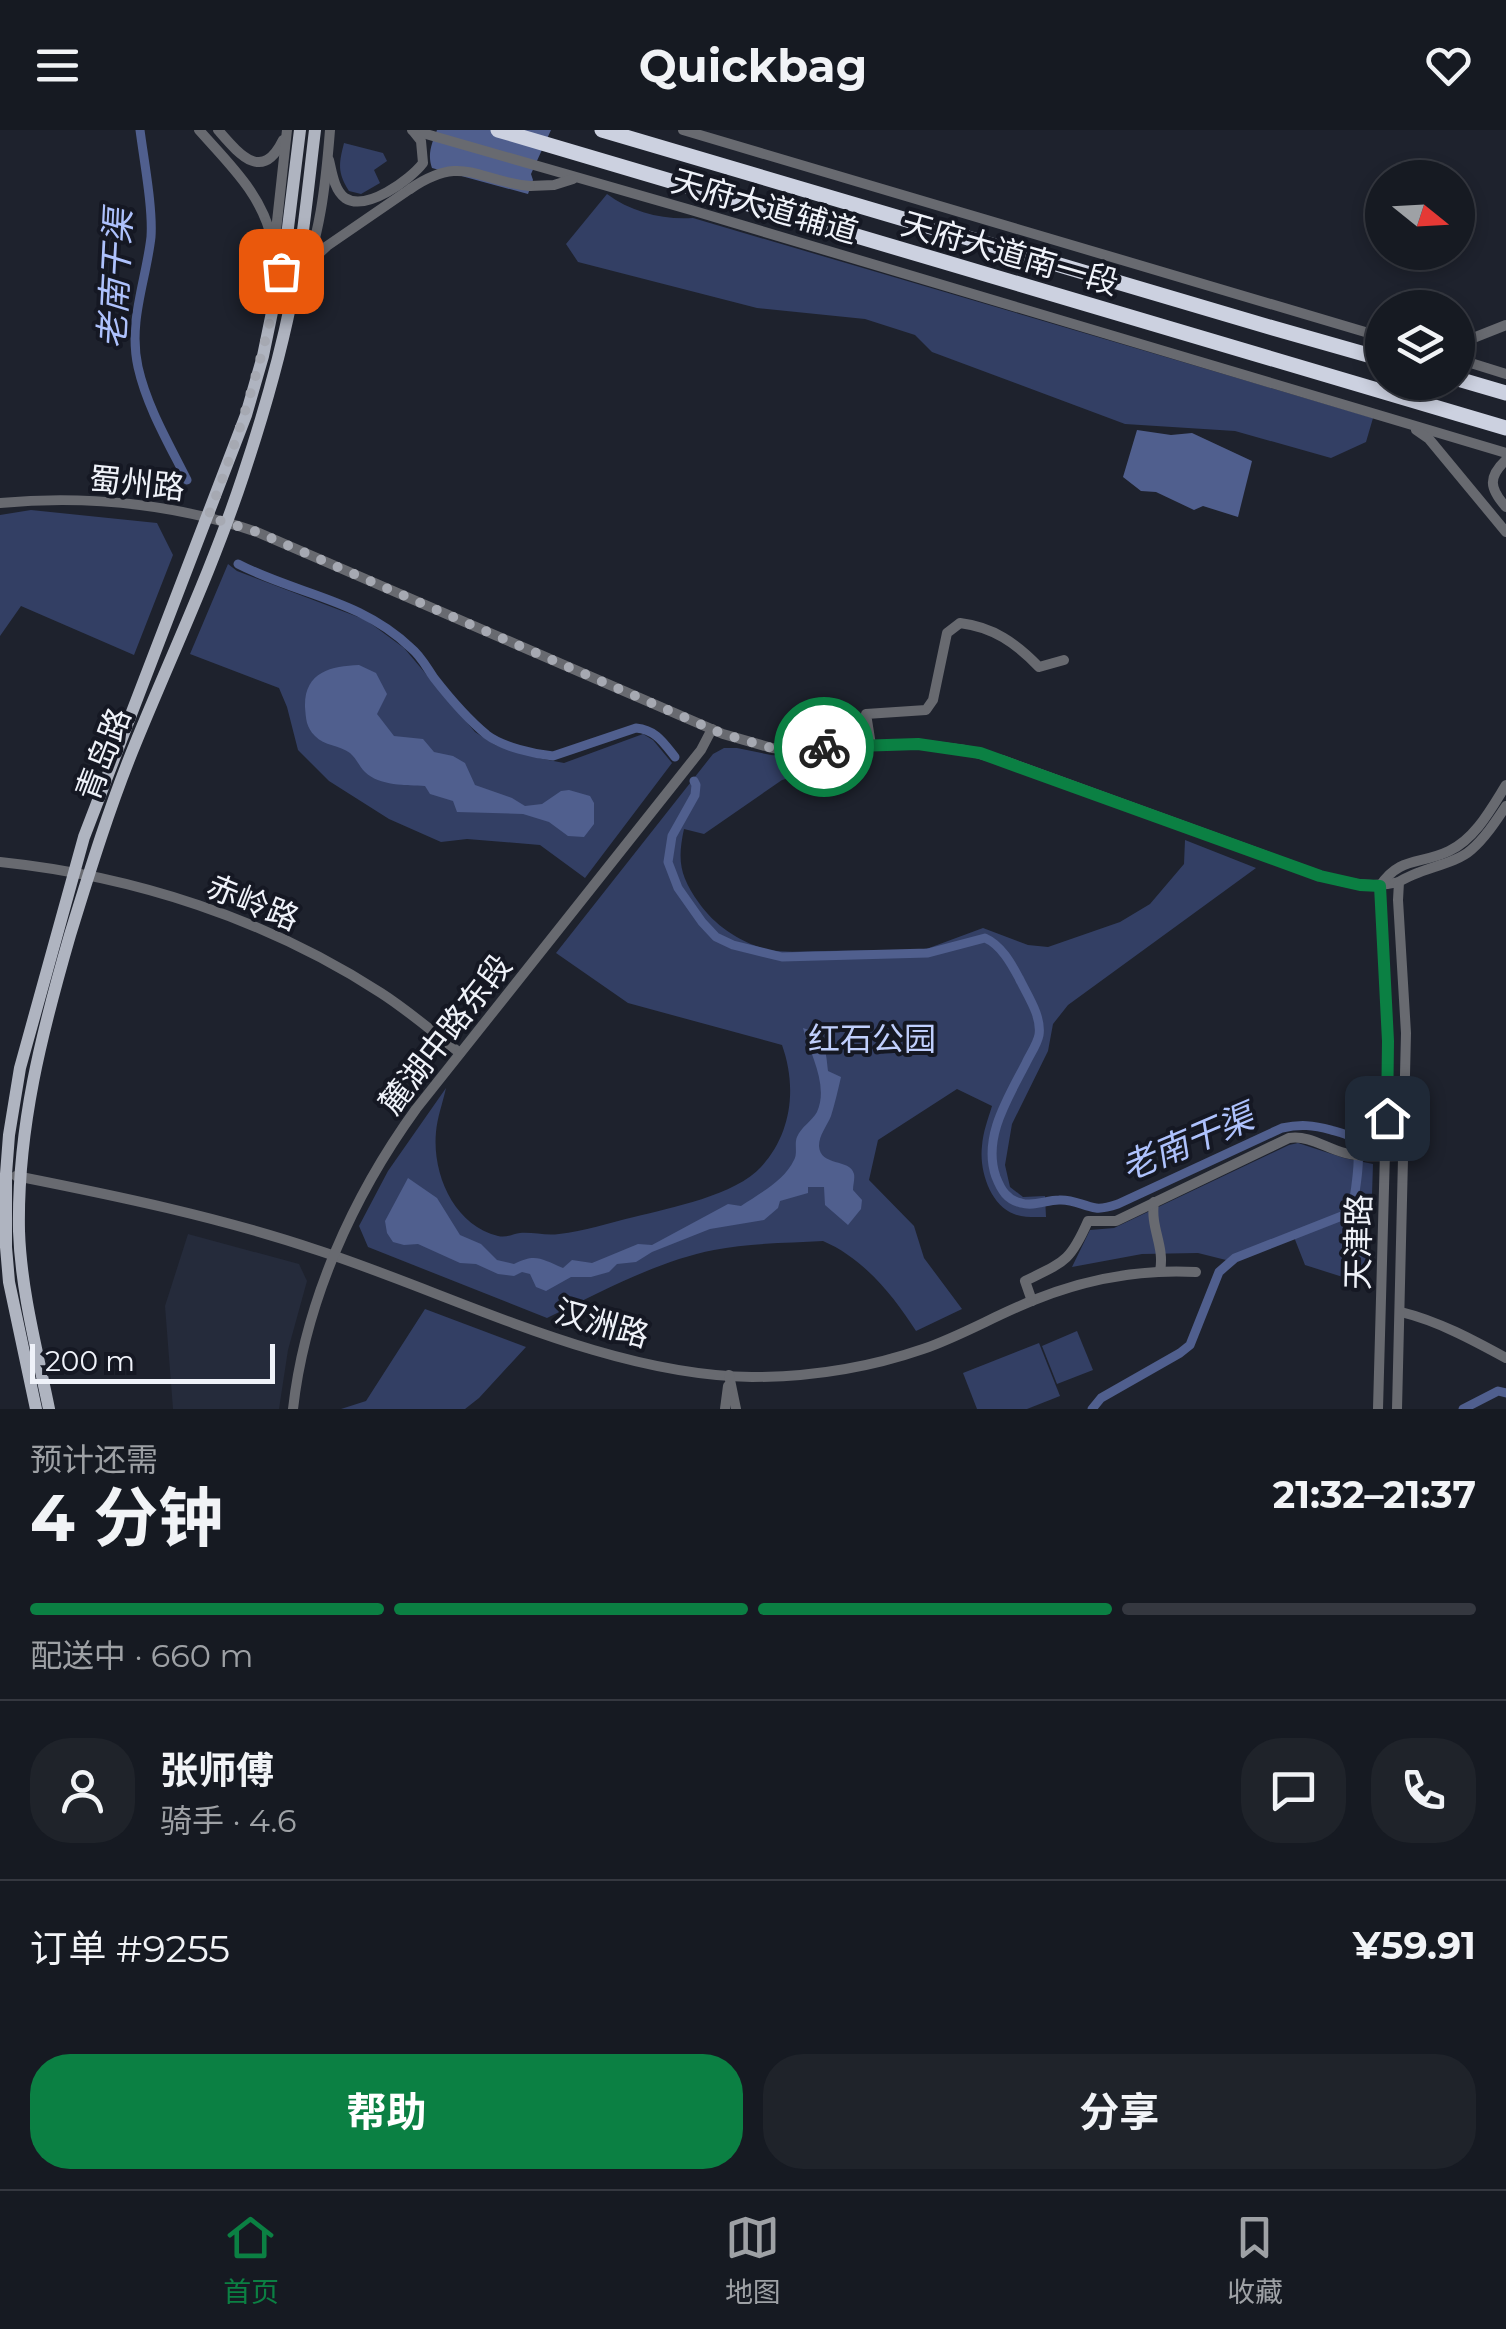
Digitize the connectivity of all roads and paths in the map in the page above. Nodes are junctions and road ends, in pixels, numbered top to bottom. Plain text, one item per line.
1 (199, 130) edge
2 (218, 130) edge
3 (314, 130) edge
4 (330, 130) edge
5 (413, 130) edge
6 (498, 130) edge
7 (602, 130) edge
8 (683, 130) edge
9 (291, 132) edge
10 (328, 157) junction
11 (576, 178) junction
12 (274, 250) junction
13 (310, 262) junction
14 (276, 298) junction
15 (291, 302) junction
16 (1506, 326) edge
17 (1365, 332) edge
18 (1475, 338) edge
19 (1365, 354) edge
20 (1475, 364) edge
21 (1506, 374) edge
22 (1475, 384) edge
23 (1502, 390) edge
24 (1484, 422) junction
25 (1407, 424) junction
26 (1506, 428) edge
27 (1506, 438) edge
28 (1506, 456) edge
29 (0, 503) edge
30 (1506, 506) edge
31 (208, 517) junction
32 (227, 522) junction
33 (1506, 532) edge
34 (1064, 660) dead end
35 (712, 730) junction
36 (871, 745) junction
37 (1506, 785) edge
38 (1506, 806) edge
39 (0, 862) edge
40 (81, 873) junction
41 (1399, 882) junction
42 (1380, 886) junction
43 (460, 1053) junction
44 (1386, 1156) junction
45 (1404, 1156) junction
46 (9, 1175) edge
47 (1154, 1202) junction
48 (334, 1256) junction
49 (1160, 1271) junction
50 (1196, 1272) dead end
51 (1032, 1300) junction
52 (1401, 1312) junction
53 (1506, 1358) edge
54 (730, 1375) junction
55 (36, 1409) edge
56 (49, 1409) edge
57 (293, 1409) edge
58 (725, 1409) edge
59 (736, 1409) edge
60 (1378, 1409) edge
61 (1397, 1409) edge

1 - 12 street
2 - 9 street
3 - 15 main road, 青岛路
4 - 10 street
5 - 10 street
5 - 11 street, 天府大道辅道
6 - 24 highway, 天府大道南一段
7 - 19 highway, 天府大道南一段
8 - 17 street, 天府大道辅道
9 - 12 street
9 - 14 main road, 青岛路
10 - 13 street
11 - 13 street, bridge
11 - 25 street, 天府大道辅道
12 - 14 street
13 - 15 street
14 - 31 main road, 青岛路
15 - 32 main road, 青岛路
16 - 18 street
20 - 21 street
22 - 23 highway
24 - 26 highway, 天府大道南一段
24 - 27 highway
25 - 28 street, 天府大道辅道
25 - 33 street
28 - 30 street
29 - 31 street, 蜀州路
31 - 32 street, 蜀州路
31 - 40 main road, 青岛路
32 - 35 street, 蜀州路
32 - 40 main road, 青岛路
34 - 36 street
35 - 36 street, 蜀州路
35 - 43 street, 麓湖中路东段
36 - 42 street, 蜀州路
37 - 42 street
38 - 41 street
39 - 40 street, 赤岭路
40 - 43 street, 赤岭路
40 - 46 main road, 青岛路
41 - 42 street, 蜀州路
41 - 45 street, 天津路
42 - 44 street, 天津路
43 - 48 street, 麓湖中路东段
44 - 45 street
44 - 47 street
44 - 60 street, 天津路
45 - 52 street, 天津路
46 - 48 street, 汉洲路
46 - 55 main road, 青岛路
46 - 56 main road, 青岛路
47 - 49 street
47 - 51 street
48 - 54 street, 汉洲路
48 - 57 street, 麓湖中路东段
49 - 50 street, 汉洲路
49 - 51 street, 汉洲路
51 - 54 street, 汉洲路
52 - 53 street
52 - 61 street, 天津路
54 - 58 street
54 - 59 street

